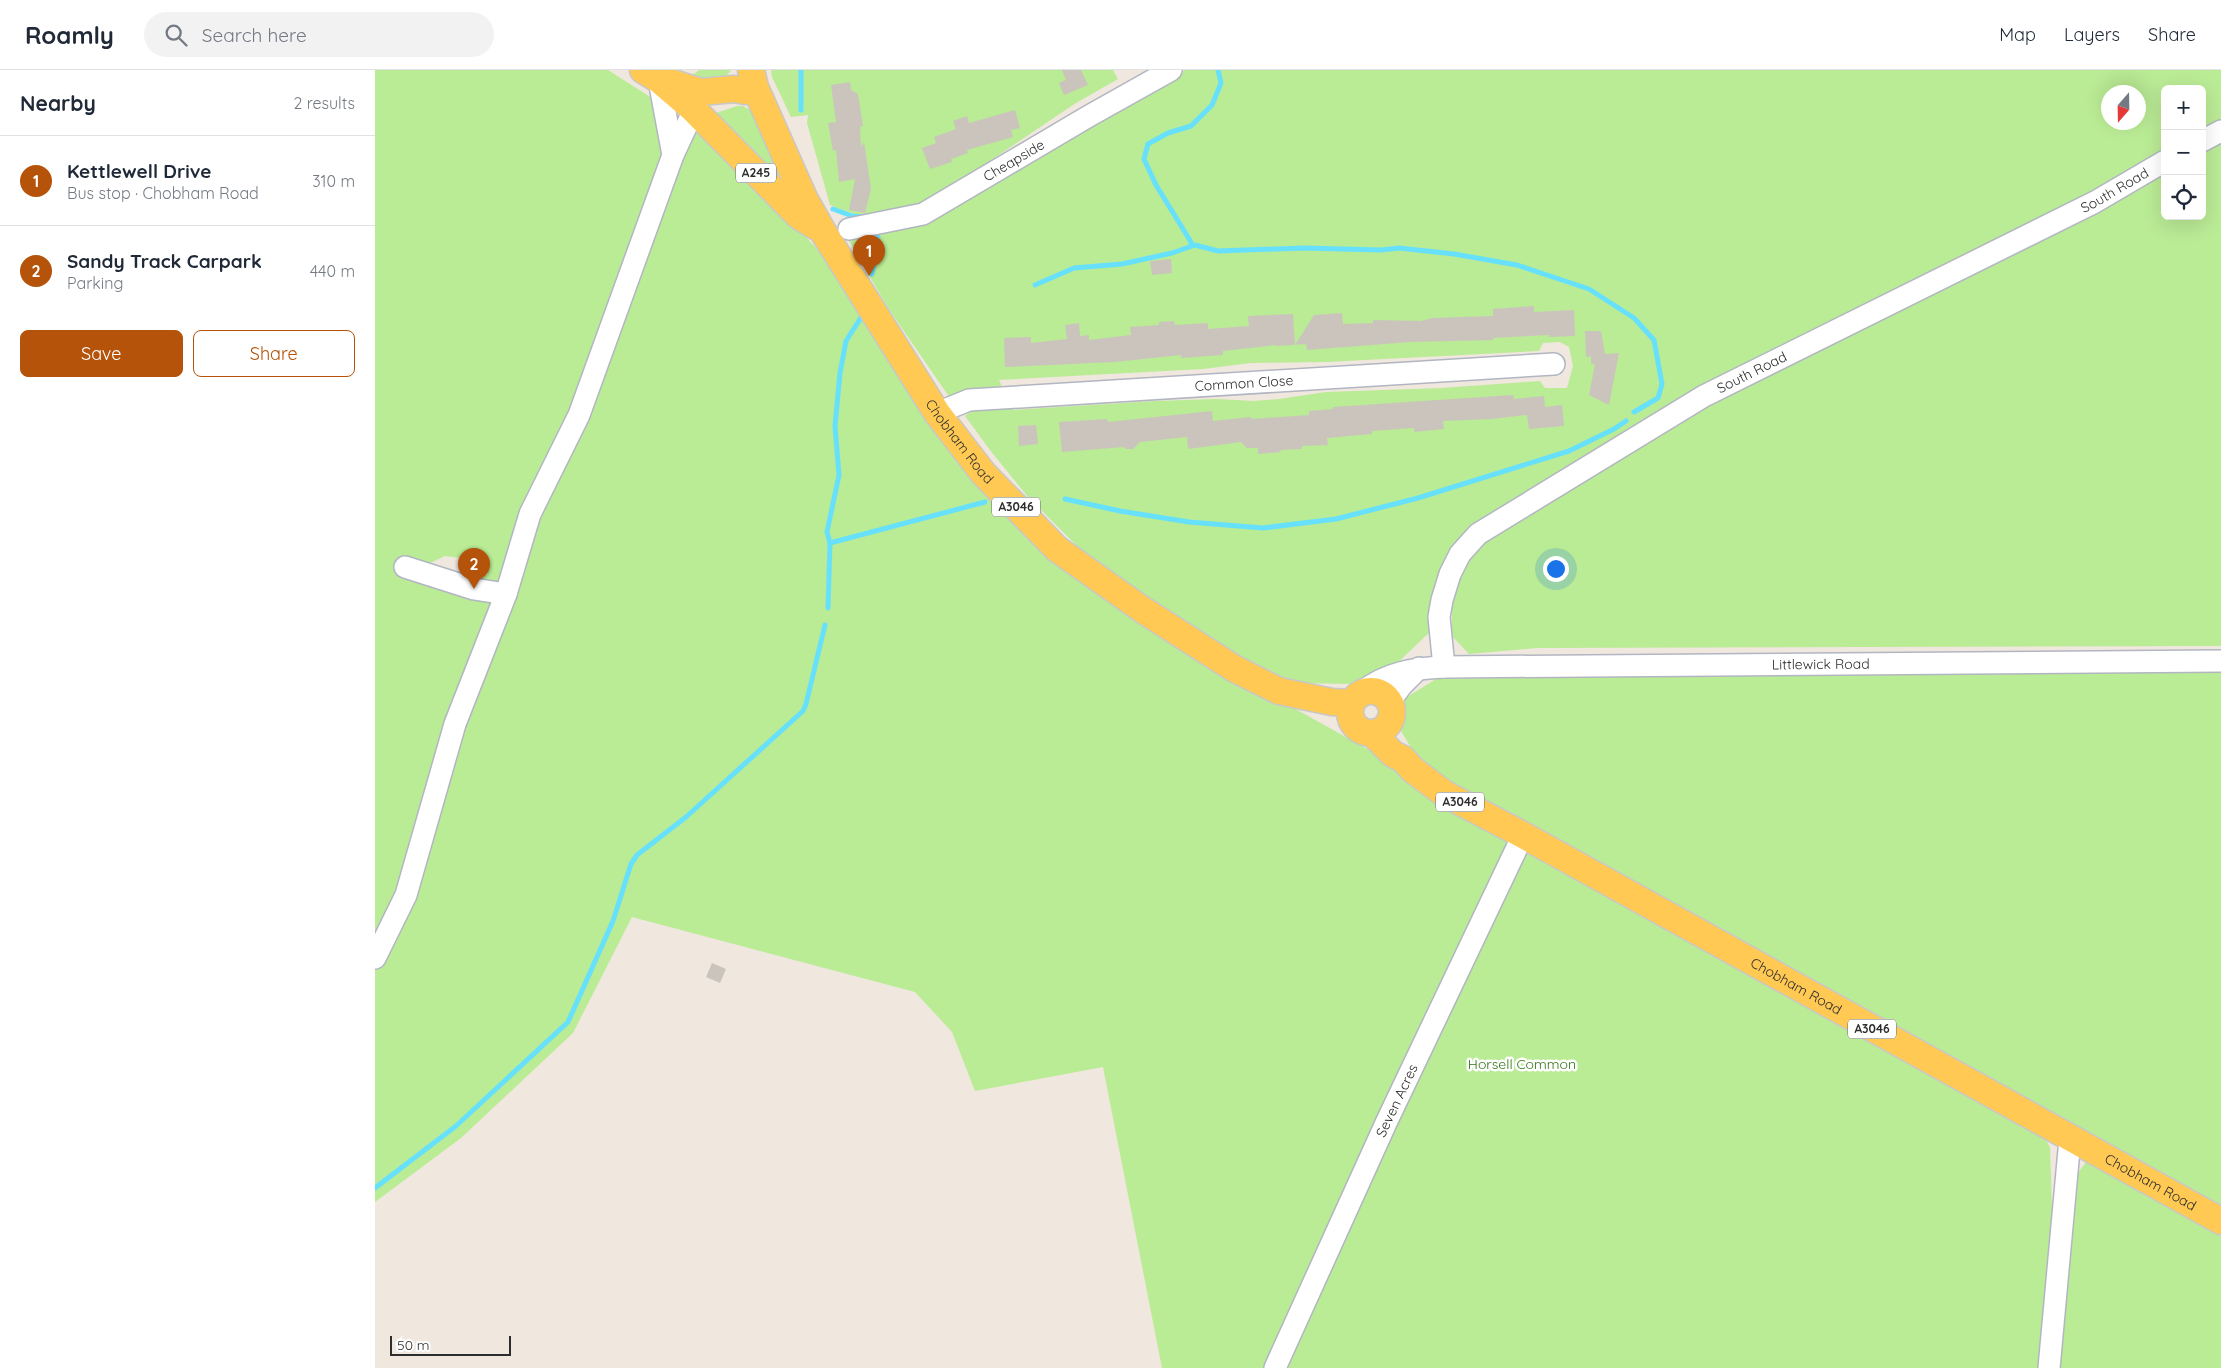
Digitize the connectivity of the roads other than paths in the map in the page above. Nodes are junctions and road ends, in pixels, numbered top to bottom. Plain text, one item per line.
1 (1171, 70) edge
2 (651, 75) edge
3 (750, 83) edge
4 (694, 110) junction
5 (2221, 131) edge
6 (2206, 139) edge
7 (673, 155) junction
8 (2161, 163) edge
9 (849, 229) dead end
10 (822, 230) junction
11 (1554, 364) dead end
12 (937, 413) junction
13 (405, 568) dead end
14 (505, 594) junction
15 (2221, 661) edge
16 (1444, 667) junction
17 (1419, 668) junction
18 (1370, 713) junction
19 (1523, 835) junction
20 (375, 958) edge
21 (2070, 1139) junction
22 (2221, 1222) edge
23 (1275, 1368) edge
24 (2049, 1368) edge

1 - 9 street, Cheapside
2 - 3 main road
2 - 4 main road, A245
2 - 7 street
3 - 4 main road
3 - 10 main road, Chobham Road / A3046
4 - 7 street
4 - 10 main road, A245
5 - 6 street
7 - 14 street
8 - 16 street, South Road
10 - 12 main road, Chobham Road / A3046
11 - 12 street, Common Close
12 - 18 main road, Chobham Road / A3046
13 - 14 street
14 - 20 street
15 - 16 street, Littlewick Road
16 - 17 street, Littlewick Road
17 - 18 street
17 - 18 street, Littlewick Road
18 - 19 main road, Chobham Road / A3046
19 - 21 main road, Chobham Road / A3046
19 - 23 street, Seven Acres
21 - 22 main road, Chobham Road / A3046
21 - 24 street

